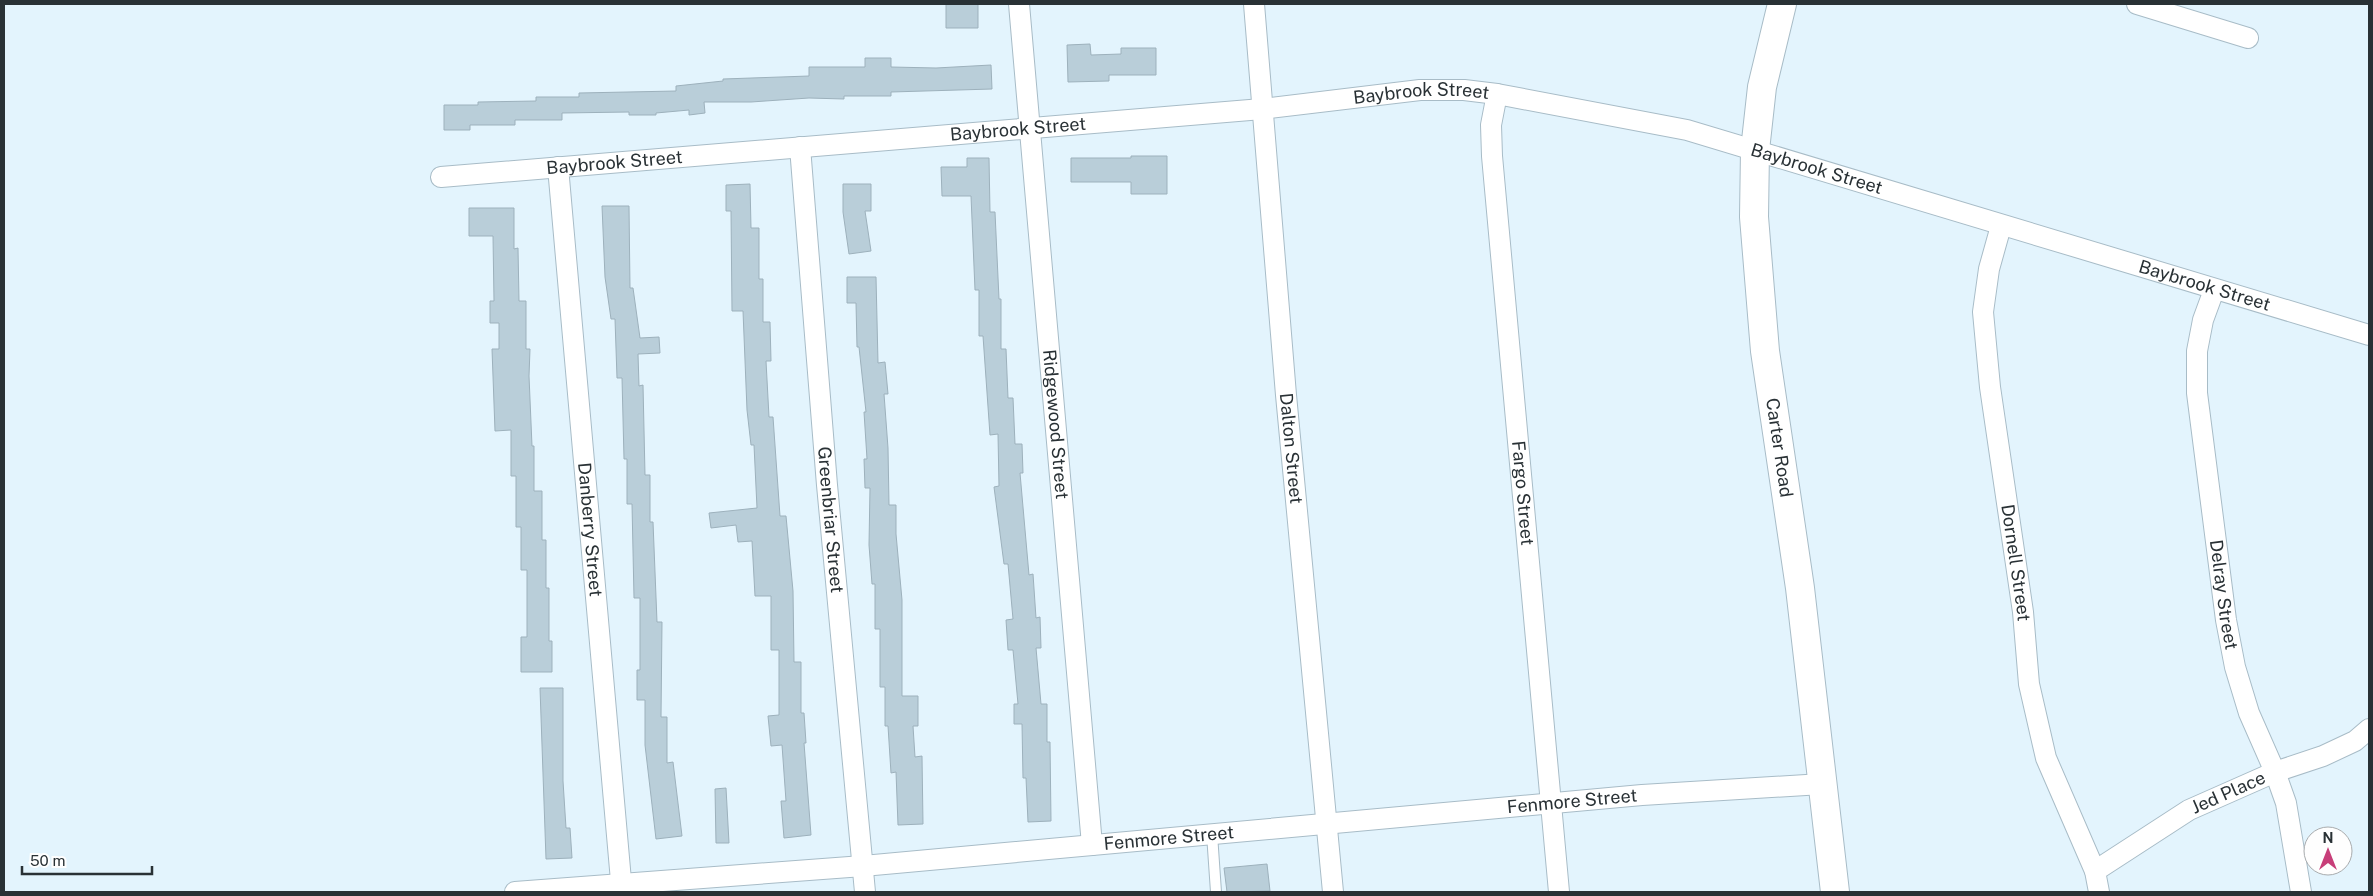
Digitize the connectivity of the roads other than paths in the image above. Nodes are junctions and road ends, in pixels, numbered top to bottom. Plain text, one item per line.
1 (1019, 4) edge
2 (1254, 4) edge
3 (1782, 4) edge
4 (2137, 4) edge
5 (2248, 38) dead end
6 (1497, 94) junction
7 (1262, 109) junction
8 (1029, 128) junction
9 (800, 147) junction
10 (1755, 150) junction
11 (558, 167) junction
12 (441, 177) dead end
13 (2002, 226) junction
14 (2214, 290) junction
15 (2369, 335) edge
16 (2369, 729) edge
17 (2275, 772) junction
18 (1822, 784) junction
19 (1551, 804) junction
20 (1327, 824) junction
21 (1212, 834) junction
22 (1092, 845) junction
23 (863, 866) junction
24 (2095, 871) junction
25 (622, 888) edge
26 (515, 892) edge
27 (865, 892) edge
28 (1216, 892) edge
29 (1333, 892) edge
30 (1559, 892) edge
31 (1835, 892) edge
32 (2099, 892) edge
33 (2301, 892) edge

1 - 8 street, Ridgewood Street
2 - 7 street, Dalton Street
3 - 10 main road, Carter Road
4 - 5 street
6 - 7 street, Baybrook Street
6 - 10 street, Baybrook Street
6 - 19 street, Fargo Street
7 - 8 street, Baybrook Street
7 - 20 street, Dalton Street
8 - 9 street, Baybrook Street
8 - 22 street, Ridgewood Street
9 - 11 street, Baybrook Street
9 - 23 street, Greenbriar Street
10 - 13 street, Baybrook Street
10 - 18 main road, Carter Road
11 - 12 street, Baybrook Street
11 - 25 street, Danberry Street
13 - 14 street, Baybrook Street
13 - 24 street, Dornell Street
14 - 15 street, Baybrook Street
14 - 17 street, Delray Street
16 - 17 street, Jed Place
17 - 24 street, Jed Place
17 - 33 street, Delray Street
18 - 19 street, Fenmore Street
18 - 31 main road, Carter Road
19 - 20 street, Fenmore Street
19 - 30 street, Fargo Street
20 - 21 street, Fenmore Street
20 - 29 street, Dalton Street
21 - 22 street, Fenmore Street
21 - 28 lane
22 - 23 street, Fenmore Street
23 - 25 street, Fenmore Street
23 - 27 street, Greenbriar Street
24 - 32 street, Dornell Street
25 - 26 street, Fenmore Street

